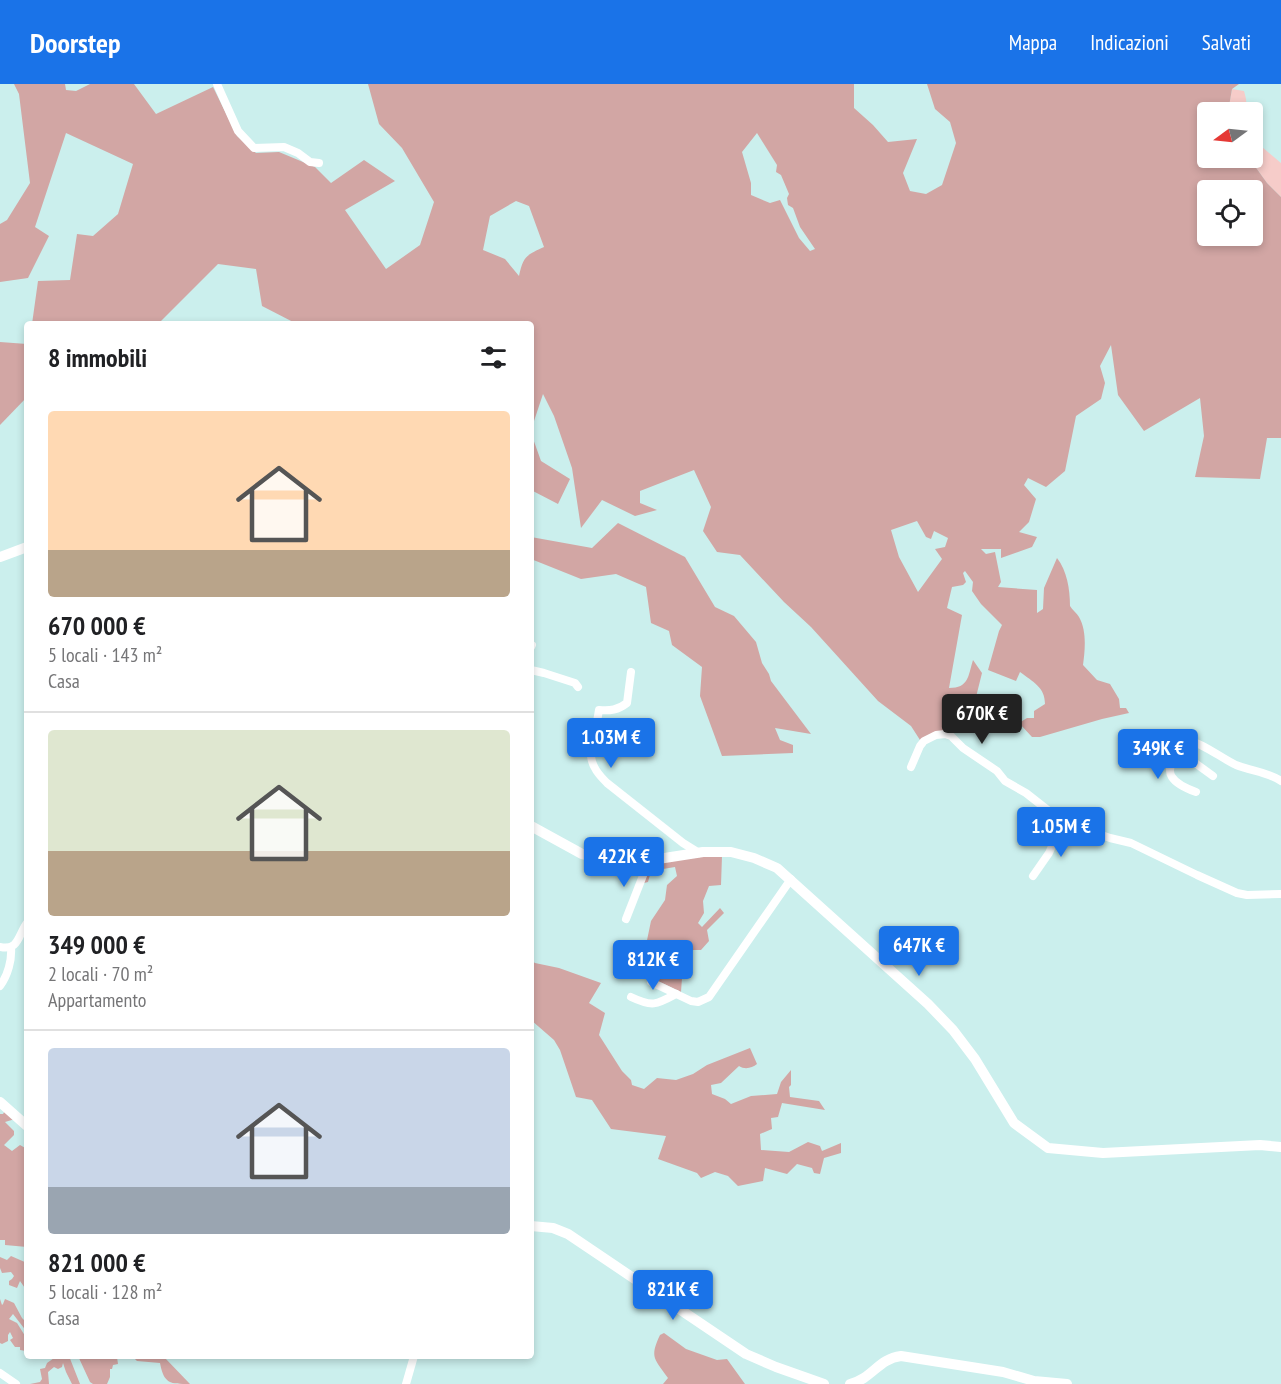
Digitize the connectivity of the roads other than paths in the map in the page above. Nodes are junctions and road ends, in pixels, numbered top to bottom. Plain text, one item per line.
1 (217, 84) edge
2 (319, 163) dead end
3 (24, 548) edge
4 (0, 557) edge
5 (534, 671) edge
6 (631, 672) dead end
7 (578, 687) dead end
8 (1180, 752) junction
9 (911, 767) dead end
10 (1213, 776) dead end
11 (1281, 781) edge
12 (1196, 792) dead end
13 (1065, 822) junction
14 (534, 828) edge
15 (699, 853) junction
16 (644, 861) junction
17 (1033, 876) dead end
18 (790, 879) junction
19 (1281, 894) edge
20 (626, 919) dead end
21 (24, 928) edge
22 (0, 947) edge
23 (11, 947) junction
24 (651, 982) dead end
25 (0, 986) edge
26 (676, 994) junction
27 (631, 997) dead end
28 (0, 1102) edge
29 (24, 1123) edge
30 (1281, 1147) edge
31 (534, 1226) edge
32 (413, 1359) edge
33 (0, 1373) edge
34 (16, 1384) edge
35 (406, 1384) edge
36 (824, 1384) edge
37 (850, 1384) edge
38 (1067, 1384) edge

1 - 2 street
3 - 4 street
5 - 7 street
6 - 15 street
8 - 10 street
8 - 11 street
8 - 12 street
9 - 13 street
13 - 17 street
13 - 19 street
14 - 16 street
15 - 16 street
15 - 18 street
16 - 20 street
18 - 26 street
18 - 30 street
21 - 23 street
22 - 23 street
23 - 25 street
24 - 26 street
26 - 27 street
28 - 29 street
31 - 36 street
32 - 35 street
33 - 34 street
37 - 38 street

